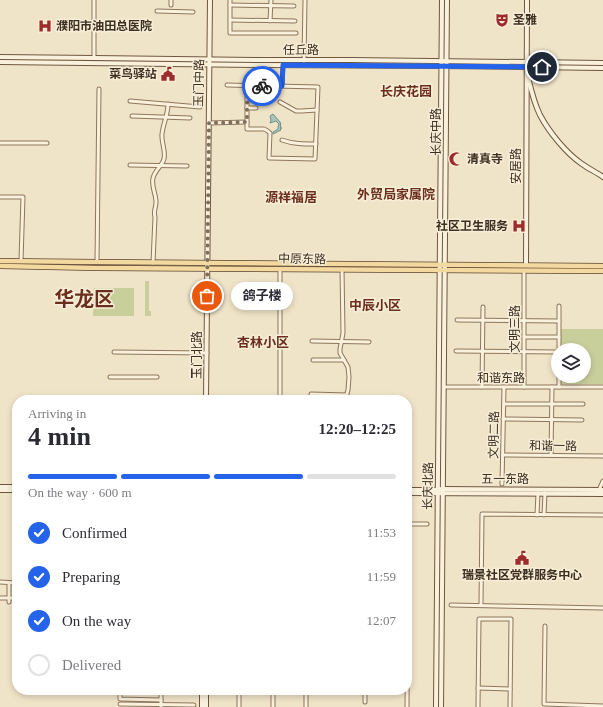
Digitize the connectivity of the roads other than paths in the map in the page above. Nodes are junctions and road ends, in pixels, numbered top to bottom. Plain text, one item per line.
1 (94, 0) edge
2 (171, 0) edge
3 (210, 0) edge
4 (230, 0) edge
5 (271, 0) edge
6 (305, 0) edge
7 (442, 0) edge
8 (447, 0) edge
9 (527, 0) edge
10 (171, 5) dead end
11 (230, 5) junction
12 (270, 6) junction
13 (294, 6) dead end
14 (157, 11) dead end
15 (193, 12) dead end
16 (230, 20) junction
17 (270, 21) junction
18 (295, 21) dead end
19 (296, 33) dead end
20 (0, 57) edge
21 (94, 58) junction
22 (0, 62) edge
23 (209, 62) junction
24 (445, 62) junction
25 (304, 63) junction
26 (603, 63) edge
27 (283, 65) junction
28 (527, 65) junction
29 (441, 66) junction
30 (603, 68) edge
31 (227, 85) dead end
32 (247, 86) junction
33 (282, 86) junction
34 (99, 89) dead end
35 (130, 101) dead end
36 (280, 102) dead end
37 (168, 104) junction
38 (200, 107) dead end
39 (247, 108) junction
40 (256, 108) dead end
41 (317, 110) junction
42 (132, 116) dead end
43 (166, 118) junction
44 (190, 118) dead end
45 (247, 122) junction
46 (209, 123) junction
47 (282, 140) dead end
48 (0, 143) edge
49 (47, 143) dead end
50 (316, 144) junction
51 (130, 165) dead end
52 (161, 165) junction
53 (187, 166) dead end
54 (603, 177) edge
55 (0, 197) edge
56 (0, 257) edge
57 (0, 261) edge
58 (8, 261) junction
59 (21, 261) junction
60 (97, 262) junction
61 (153, 263) junction
62 (208, 265) junction
63 (526, 265) junction
64 (1, 266) edge
65 (603, 266) edge
66 (442, 267) junction
67 (280, 268) junction
68 (342, 269) junction
69 (524, 271) junction
70 (603, 271) edge
71 (560, 306) dead end
72 (483, 307) dead end
73 (457, 320) dead end
74 (483, 320) junction
75 (524, 321) junction
76 (559, 321) junction
77 (524, 337) junction
78 (559, 337) junction
79 (312, 341) dead end
80 (341, 341) junction
81 (369, 342) dead end
82 (559, 343) edge
83 (456, 351) dead end
84 (483, 351) junction
85 (524, 351) junction
86 (551, 351) edge
87 (114, 352) dead end
88 (207, 353) junction
89 (313, 360) dead end
90 (344, 360) junction
91 (110, 377) dead end
92 (157, 377) dead end
93 (559, 383) edge
94 (444, 387) junction
95 (482, 387) junction
96 (504, 387) junction
97 (524, 387) junction
98 (552, 387) junction
99 (559, 387) junction
100 (603, 387) edge
101 (311, 394) dead end
102 (347, 394) joint
103 (206, 395) edge
104 (280, 395) edge
105 (504, 404) junction
106 (551, 404) junction
107 (583, 404) dead end
108 (503, 420) junction
109 (551, 420) junction
110 (582, 420) dead end
111 (503, 455) junction
112 (551, 455) junction
113 (603, 456) edge
114 (603, 481) edge
115 (502, 484) dead end
116 (0, 487) edge
117 (12, 487) edge
118 (0, 490) edge
119 (12, 490) edge
120 (412, 491) edge
121 (438, 491) junction
122 (443, 491) junction
123 (600, 491) edge
124 (538, 493) junction
125 (545, 493) junction
126 (603, 494) edge
127 (537, 515) junction
128 (544, 515) junction
129 (603, 515) edge
130 (412, 524) edge
131 (427, 524) dead end
132 (0, 582) edge
133 (9, 583) joint
134 (0, 598) edge
135 (12, 599) edge
136 (9, 600) junction
137 (451, 605) dead end
138 (481, 605) junction
139 (603, 608) edge
140 (545, 626) dead end
141 (478, 688) junction
142 (510, 689) junction
143 (120, 695) edge
144 (161, 695) edge
145 (202, 695) edge
146 (206, 695) edge
147 (239, 695) edge
148 (273, 695) edge
149 (306, 695) edge
150 (365, 695) edge
151 (407, 695) edge
152 (161, 700) junction
153 (365, 702) dead end
154 (120, 704) dead end
155 (194, 705) dead end
156 (161, 706) edge
157 (603, 706) edge
158 (202, 707) edge
159 (206, 707) edge
160 (239, 707) edge
161 (273, 707) edge
162 (306, 707) edge
163 (407, 707) edge
164 (436, 707) edge
165 (441, 707) edge
166 (478, 707) edge
167 (510, 707) edge

1 - 21 street
2 - 10 street
3 - 23 street, 玉门中路
4 - 11 street
5 - 12 street
6 - 25 street
7 - 24 street, 长庆中路
8 - 24 street, 长庆中路
9 - 28 street
11 - 12 street
11 - 16 street
12 - 13 street
12 - 17 street
14 - 15 street
16 - 17 street
16 - 19 street
17 - 18 street
20 - 21 street, 任丘路
21 - 23 street, 任丘路
22 - 23 street, 任丘路
23 - 25 street, 任丘路
23 - 27 street, 任丘路
23 - 46 street, 玉门中路
24 - 25 street, 任丘路
24 - 28 street, 任丘路
24 - 29 street, 任丘路
24 - 66 street, 长庆中路
25 - 27 street, 任丘路
25 - 29 street, 任丘路
26 - 28 street, 任丘路
27 - 33 street
28 - 30 street, 任丘路
28 - 54 street
28 - 63 street, 安居路
29 - 66 street, 长庆中路
31 - 32 street
32 - 33 street
32 - 39 street
33 - 41 street
34 - 60 street
35 - 37 street
36 - 41 street
37 - 38 street
37 - 43 street
39 - 40 street
39 - 45 street
41 - 50 street
42 - 43 street
43 - 44 street
43 - 52 street
45 - 46 street
45 - 50 street
46 - 62 street, 玉门中路
47 - 50 street
48 - 49 street
51 - 52 street
52 - 53 street
52 - 61 street
55 - 59 street
56 - 58 main road
57 - 58 main road, 中原东路
58 - 59 main road, 中原东路
59 - 60 main road, 中原东路
60 - 61 main road, 中原东路
61 - 62 main road, 中原东路
62 - 64 main road, 中原东路
62 - 66 main road, 中原东路
62 - 67 main road, 中原东路
62 - 88 street, 玉门北路
63 - 65 main road, 中原东路
63 - 66 main road, 中原东路
66 - 68 main road, 中原东路
66 - 69 main road, 中原东路
66 - 94 street, 长庆北路
66 - 121 street, 长庆北路
67 - 68 main road, 中原东路
67 - 104 street
68 - 80 street
69 - 70 main road, 中原东路
69 - 75 street, 文明三路
71 - 76 street
72 - 74 street
73 - 74 street
74 - 75 street
74 - 84 street
75 - 76 street
75 - 77 street, 文明三路
76 - 78 street
77 - 78 street
77 - 85 street, 文明三路
78 - 82 street
79 - 80 street
80 - 81 street
80 - 90 street
83 - 84 street
84 - 85 street
84 - 95 street
85 - 86 street
85 - 97 street, 文明三路
87 - 88 street
88 - 103 street, 玉门北路
89 - 90 street
90 - 102 street
91 - 92 street
93 - 99 street
94 - 95 street, 和谐东路
94 - 122 street, 长庆北路
95 - 96 street, 和谐东路
96 - 97 street, 和谐东路
96 - 105 street, 文明二路
97 - 98 street, 和谐东路
98 - 99 street, 和谐东路
98 - 106 street
99 - 100 street, 和谐东路
101 - 102 street
105 - 106 street
105 - 108 street, 文明二路
106 - 107 street
106 - 109 street
108 - 109 street
108 - 111 street, 文明二路
109 - 110 street
109 - 112 street
111 - 112 street, 和谐一路
111 - 115 street, 文明二路
112 - 113 street, 和谐一路
114 - 123 street
116 - 117 street
118 - 119 street
120 - 121 street, 五一东路
121 - 122 street, 五一东路
121 - 164 street, 长庆北路
122 - 123 street, 五一东路
122 - 124 street, 五一东路
122 - 165 street, 长庆北路
123 - 125 street, 五一东路
123 - 126 street, 五一东路
124 - 125 street, 五一东路
124 - 127 street
125 - 128 street
127 - 128 street
127 - 138 street
128 - 129 street
130 - 131 street
132 - 133 street
133 - 136 street
134 - 136 street
135 - 136 street
137 - 138 street
138 - 139 street
140 - 157 street
141 - 142 street
141 - 142 street
141 - 166 street
142 - 167 street
143 - 152 street
144 - 152 street
145 - 158 street
146 - 159 street
147 - 160 street
148 - 161 street
149 - 162 street
150 - 153 street
151 - 163 street
152 - 156 street
154 - 156 street
155 - 156 street

